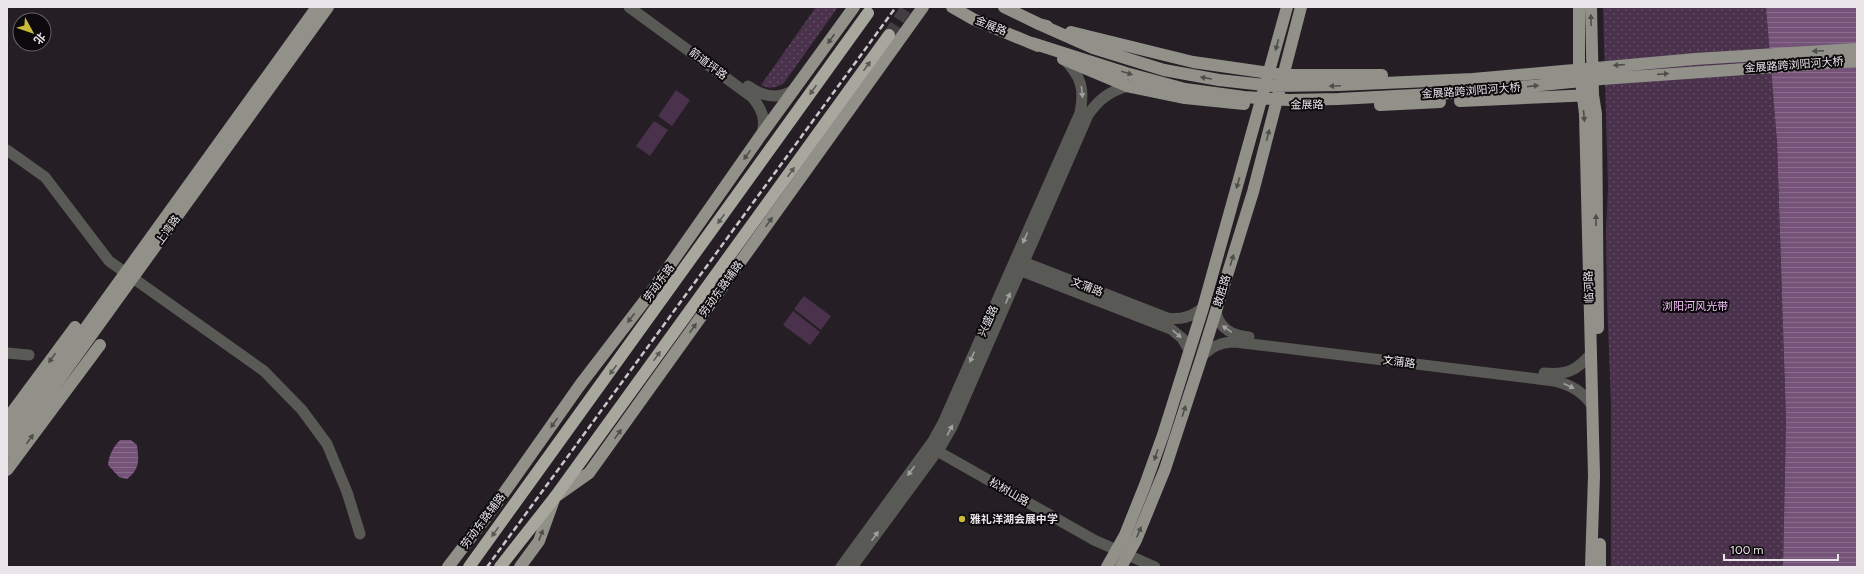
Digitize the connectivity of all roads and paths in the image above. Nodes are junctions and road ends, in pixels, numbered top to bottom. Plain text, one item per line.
1 (317, 7) edge
2 (328, 7) edge
3 (629, 7) edge
4 (640, 7) edge
5 (854, 7) edge
6 (923, 7) edge
7 (952, 7) edge
8 (1004, 7) edge
9 (1287, 7) edge
10 (1301, 7) edge
11 (1579, 7) edge
12 (1591, 7) edge
13 (868, 13) dead end
14 (1039, 24) junction
15 (890, 35) tunnel mouth
16 (1032, 43) junction
17 (1093, 48) joint
18 (1857, 49) edge
19 (1064, 59) junction
20 (1090, 61) joint
21 (1857, 61) edge
22 (1592, 63) junction
23 (1579, 65) junction
24 (1269, 72) junction
25 (1283, 75) junction
26 (1127, 86) junction
27 (794, 90) junction
28 (1587, 95) junction
29 (1261, 105) junction
30 (1274, 106) junction
31 (761, 135) junction
32 (7, 150) edge
33 (1018, 265) junction
34 (1203, 308) junction
35 (1216, 312) junction
36 (75, 327) dead end
37 (100, 345) dead end
38 (1189, 350) junction
39 (7, 353) edge
40 (1591, 354) junction
41 (29, 355) dead end
42 (1202, 356) junction
43 (1592, 405) junction
44 (7, 419) edge
45 (7, 437) edge
46 (931, 451) junction
47 (7, 452) edge
48 (552, 453) junction
49 (7, 470) edge
50 (555, 497) junction
51 (494, 508) junction
52 (360, 534) dead end
53 (1118, 560) edge
54 (448, 567) edge
55 (469, 567) edge
56 (500, 567) edge
57 (520, 567) edge
58 (841, 567) edge
59 (852, 567) edge
60 (1138, 567) edge
61 (1155, 567) edge
62 (1591, 567) edge
63 (1600, 567) edge

1 - 45 main road, 上湾路
2 - 47 main road, 上湾路
3 - 31 street, 箭道坪路
4 - 27 street, 箭道坪路
5 -> 27 main road, 劳动东路辅路
50 -> 6 main road, 劳动东路辅路
7 - 16 main road, 金展路
8 - 14 main road, 金展路
9 -> 24 main road, 敢胜路
10 - 25 main road, 敢胜路
11 - 23 main road, 临河路
22 -> 12 main road, 临河路
13 -> 48 highway, 劳动东路
14 - 17 main road, 金展路
14 - 24 main road, 金展路
50 -> 15 highway
16 - 19 main road, 金展路
16 - 20 main road, 金展路
18 -> 17 main road, 金展路跨浏阳河大桥
19 - 26 main road, 金展路
19 -> 33 street, 兴盛路
20 -> 21 main road, 金展路跨浏阳河大桥
22 - 23 main road, 金展路
22 - 28 main road, 临河路
23 - 25 main road, 金展路
23 - 28 main road, 临河路
24 - 25 main road, 金展路
24 - 29 main road, 敢胜路
25 - 30 main road, 敢胜路
26 - 29 main road, 金展路
26 - 33 street, 兴盛路
27 - 31 main road, 劳动东路辅路
28 - 30 main road, 金展路
28 -> 40 main road, 临河路
63 -> 28 main road, 临河路
29 - 30 main road, 金展路
29 -> 34 main road, 敢胜路
35 -> 30 main road, 敢胜路
31 -> 51 main road, 劳动东路辅路
32 - 52 street
33 - 34 street, 文蒲路
33 -> 38 street, 文蒲路
33 - 46 street, 兴盛路
34 - 38 main road, 敢胜路
40 -> 35 street, 文蒲路
35 - 42 main road, 敢胜路
36 -> 44 main road
49 -> 37 main road
38 -> 53 main road, 敢胜路
39 - 41 street
40 - 43 main road, 临河路
42 -> 43 street, 文蒲路
53 -> 42 main road, 敢胜路
43 - 62 main road, 临河路
46 - 53 street, 松树山路
46 -> 58 street, 兴盛路
59 -> 46 street, 兴盛路
48 - 51 main road
48 -> 55 highway, 劳动东路
50 - 56 highway
57 -> 50 main road
51 - 54 main road, 劳动东路辅路
53 - 60 street, 松树山路
53 - 61 street, 松树山路

